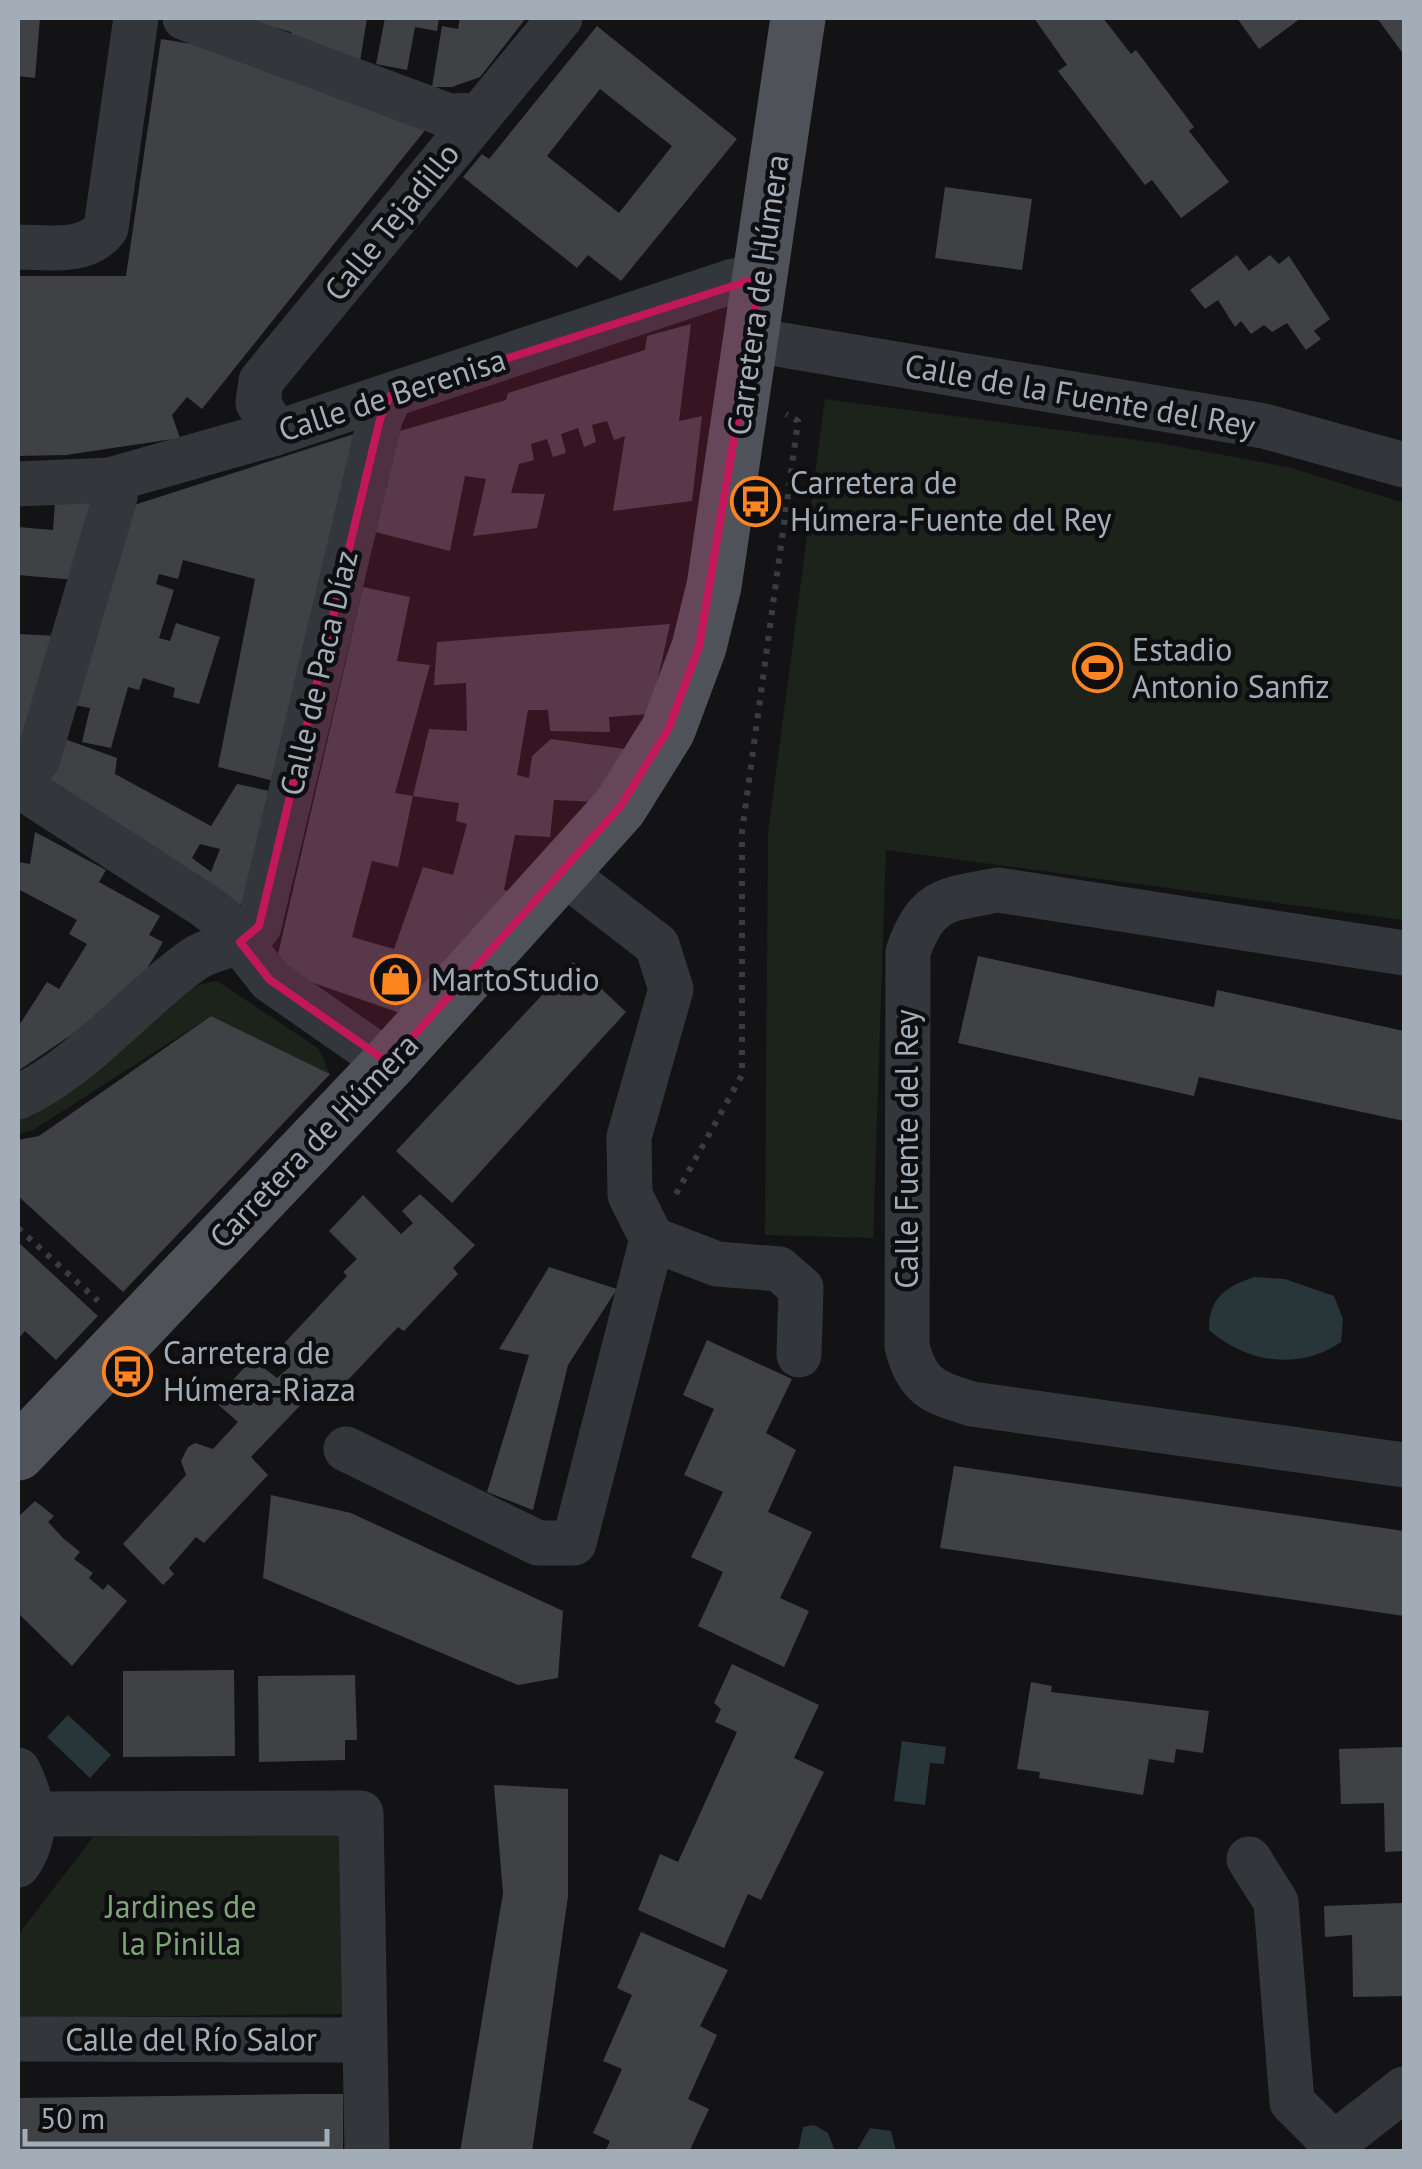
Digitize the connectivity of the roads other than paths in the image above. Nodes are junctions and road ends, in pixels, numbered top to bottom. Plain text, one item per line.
1 (136, 18) edge
2 (185, 18) edge
3 (560, 18) edge
4 (798, 18) edge
5 (480, 114) junction
6 (18, 247) edge
7 (761, 277) junction
8 (749, 366) junction
9 (390, 396) junction
10 (276, 434) junction
11 (1404, 465) edge
12 (110, 480) junction
13 (18, 484) edge
14 (18, 781) edge
15 (561, 871) junction
16 (240, 942) junction
17 (1404, 953) edge
18 (389, 1063) junction
19 (18, 1097) edge
20 (652, 1239) junction
21 (799, 1355) dead end
22 (346, 1449) dead end
23 (18, 1453) edge
24 (1404, 1465) edge
25 (18, 1770) edge
26 (34, 1814) junction
27 (1249, 1859) dead end
28 (18, 1865) edge
29 (18, 2039) edge
30 (365, 2040) junction
31 (1404, 2089) edge
32 (1333, 2148) edge
33 (366, 2152) edge

1 - 6 street
2 - 5 street
3 - 5 street, Calle Tejadillo
4 - 7 main road, Carretera de Húmera
5 - 10 street, Calle Tejadillo
7 - 8 main road, Carretera de Húmera
7 - 9 street, Calle de Berenisa
8 - 11 street, Calle de la Fuente del Rey
8 - 15 main road, Carretera de Húmera
9 - 10 street, Calle de Berenisa
9 - 16 street, Calle de Paca Díaz
10 - 12 street, Calle de Berenisa
12 - 13 street, Calle de Berenisa
12 - 14 street
14 - 16 street
15 - 18 main road, Carretera de Húmera
15 - 20 street
16 - 18 street
16 - 19 street
17 - 24 street, Calle Fuente del Rey
18 - 23 main road, Carretera de Húmera
20 - 21 street
20 - 22 street
25 - 26 street
26 - 28 street
26 - 30 street
27 - 32 street
29 - 30 street, Calle del Río Salor
30 - 33 street
31 - 32 street

